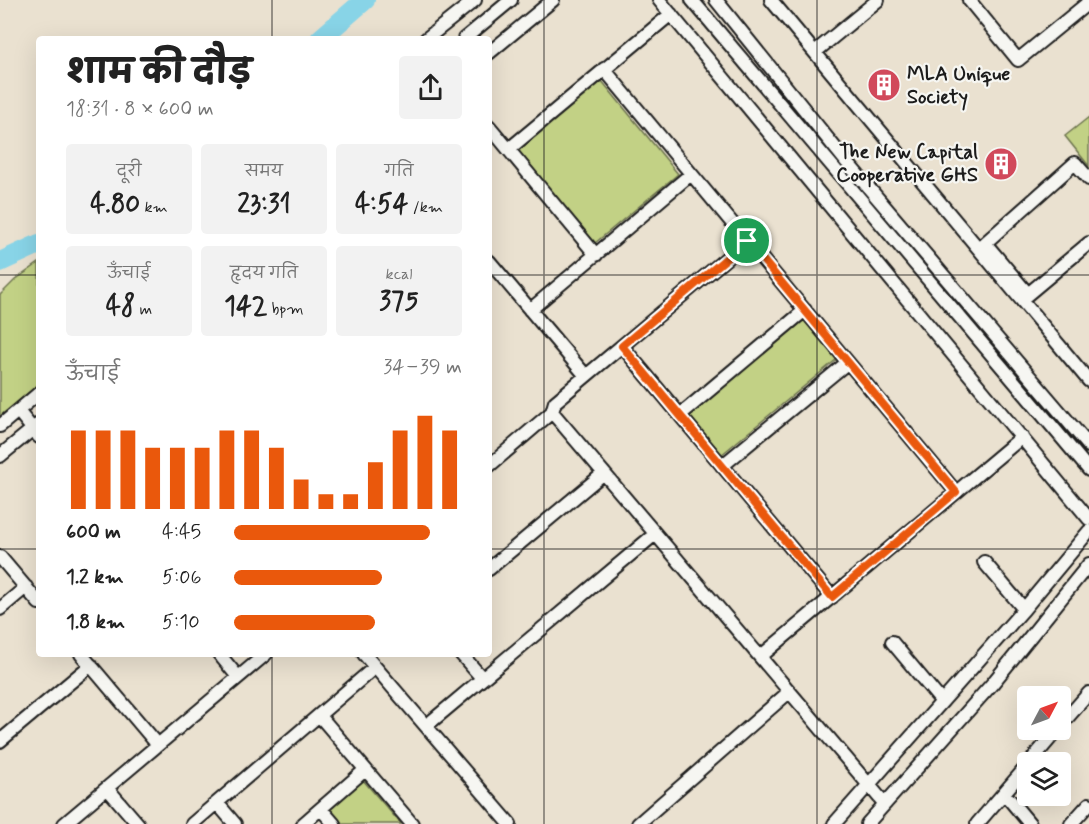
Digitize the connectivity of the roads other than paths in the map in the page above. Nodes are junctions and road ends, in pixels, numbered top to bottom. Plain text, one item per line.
1 (475, 0) edge
2 (511, 0) edge
3 (553, 0) edge
4 (659, 0) edge
5 (692, 0) edge
6 (716, 0) edge
7 (771, 0) edge
8 (878, 0) edge
9 (969, 0) edge
10 (1089, 2) edge
11 (671, 14) junction
12 (430, 36) edge
13 (468, 36) edge
14 (492, 51) edge
15 (814, 52) junction
16 (604, 69) junction
17 (492, 130) edge
18 (508, 149) junction
19 (691, 174) junction
20 (1089, 179) edge
21 (747, 241) junction
22 (1089, 243) edge
23 (596, 255) junction
24 (494, 275) edge
25 (1025, 297) junction
26 (530, 310) junction
27 (805, 310) junction
28 (622, 346) junction
29 (848, 362) junction
30 (586, 376) junction
31 (1089, 381) edge
32 (36, 396) edge
33 (18, 411) junction
34 (552, 412) junction
35 (680, 415) junction
36 (0, 426) edge
37 (36, 429) edge
38 (36, 431) edge
39 (1022, 437) junction
40 (1089, 446) edge
41 (0, 456) edge
42 (492, 462) edge
43 (722, 466) junction
44 (1089, 470) edge
45 (604, 473) junction
46 (956, 492) junction
47 (1089, 519) edge
48 (1089, 531) edge
49 (655, 534) junction
50 (0, 557) edge
51 (984, 562) dead end
52 (1089, 564) edge
53 (492, 566) edge
54 (26, 587) junction
55 (832, 597) junction
56 (36, 599) edge
57 (0, 609) edge
58 (1024, 609) junction
59 (892, 642) dead end
60 (84, 657) edge
61 (221, 657) edge
62 (262, 657) edge
63 (367, 657) edge
64 (464, 657) edge
65 (760, 657) junction
66 (91, 665) junction
67 (375, 667) junction
68 (238, 677) junction
69 (482, 678) junction
70 (789, 692) junction
71 (1089, 693) edge
72 (942, 702) junction
73 (1071, 714) edge
74 (319, 715) junction
75 (426, 726) junction
76 (1049, 740) edge
77 (0, 741) edge
78 (158, 745) junction
79 (1039, 752) edge
80 (365, 770) junction
81 (1017, 778) edge
82 (868, 786) junction
83 (107, 788) junction
84 (1004, 793) junction
85 (217, 803) junction
86 (885, 804) junction
87 (1089, 804) edge
88 (321, 809) junction
89 (64, 824) edge
90 (138, 824) edge
91 (192, 824) edge
92 (235, 824) edge
93 (303, 824) edge
94 (334, 824) edge
95 (412, 824) edge
96 (510, 824) edge
97 (638, 824) edge
98 (834, 824) edge
99 (867, 824) edge
100 (977, 824) edge
101 (1030, 824) edge
102 (1071, 824) edge

1 - 12 street
2 - 13 street
3 - 14 street
4 - 11 street
5 - 44 street
6 - 40 street
7 - 15 street
8 - 15 street
9 - 10 street
11 - 16 street
11 - 39 street
15 - 25 street
16 - 18 street
16 - 19 street
17 - 18 street
18 - 23 street
19 - 21 street
19 - 23 street
20 - 25 street
21 - 27 street
21 - 28 street
22 - 25 street
23 - 26 street
24 - 26 street
25 - 31 street
26 - 30 street
27 - 29 street
27 - 35 street
28 - 30 street
28 - 35 street
29 - 43 street
29 - 46 street
30 - 34 street
32 - 33 street
33 - 36 street
33 - 37 street
34 - 42 street
34 - 45 street
35 - 43 street
38 - 41 street
39 - 46 street
39 - 47 street
43 - 55 street
45 - 49 street
45 - 53 street
46 - 55 street
48 - 58 street
49 - 65 street
49 - 69 street
50 - 54 street
51 - 58 street
52 - 86 street
54 - 56 street
54 - 57 street
55 - 65 street
58 - 72 street
59 - 72 street
60 - 66 street
61 - 68 street
62 - 68 street
63 - 67 street
64 - 69 street
65 - 70 street
66 - 77 street
66 - 78 street
67 - 74 street
67 - 75 street
68 - 78 street
69 - 75 street
70 - 82 street
70 - 97 street
71 - 73 street
72 - 82 street
74 - 80 street
74 - 85 street
75 - 96 street
76 - 79 street
78 - 83 street
80 - 88 street
80 - 95 street
81 - 84 street
82 - 86 street
82 - 98 street
83 - 89 street
83 - 90 street
84 - 100 street
84 - 101 street
85 - 91 street
85 - 92 street
86 - 99 street
87 - 102 street
88 - 93 street
88 - 94 street

